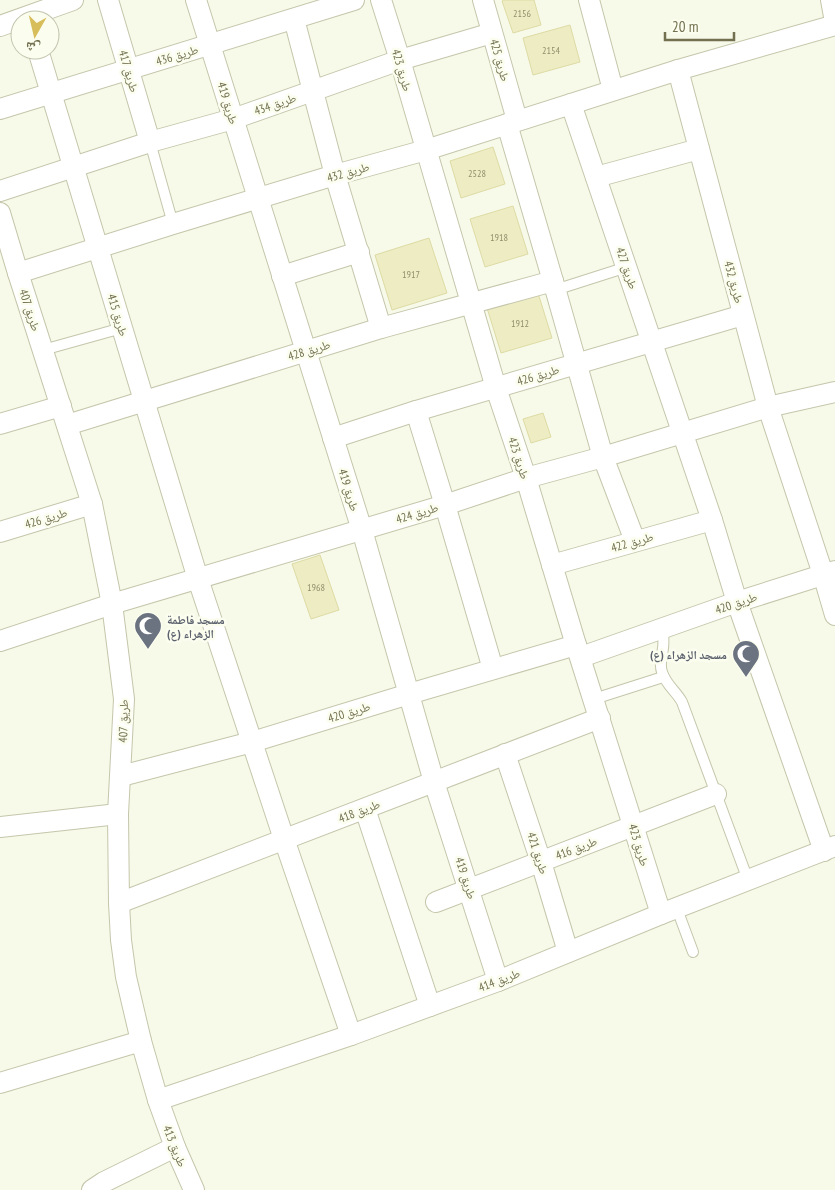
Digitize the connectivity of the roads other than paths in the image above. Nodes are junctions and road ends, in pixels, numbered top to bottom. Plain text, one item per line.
1 (73, 0) edge
2 (108, 0) edge
3 (196, 0) edge
4 (354, 0) edge
5 (381, 0) edge
6 (483, 0) edge
7 (590, 0) edge
8 (831, 0) edge
9 (48, 10) edge
10 (294, 19) junction
11 (835, 23) edge
12 (492, 33) junction
13 (210, 44) junction
14 (41, 60) edge
15 (400, 60) junction
16 (128, 70) junction
17 (678, 70) junction
18 (613, 90) junction
19 (313, 91) junction
20 (51, 94) junction
21 (571, 104) junction
22 (0, 110) edge
23 (233, 119) junction
24 (512, 122) junction
25 (150, 142) junction
26 (426, 150) junction
27 (699, 150) junction
28 (73, 167) junction
29 (335, 175) junction
30 (596, 177) junction
31 (0, 191) edge
32 (258, 198) junction
33 (0, 213) edge
34 (173, 224) junction
35 (97, 247) junction
36 (359, 252) junction
37 (627, 268) junction
38 (18, 273) junction
39 (282, 276) junction
40 (554, 286) junction
41 (471, 303) junction
42 (743, 315) junction
43 (122, 328) junction
44 (381, 328) junction
45 (652, 341) junction
46 (43, 350) junction
47 (306, 351) junction
48 (576, 364) junction
49 (496, 388) junction
50 (835, 392) edge
51 (144, 401) junction
52 (768, 406) junction
53 (416, 411) junction
54 (64, 415) junction
55 (0, 424) edge
56 (683, 433) junction
57 (333, 438) junction
58 (602, 457) junction
59 (526, 478) junction
60 (92, 504) junction
61 (445, 505) junction
62 (712, 520) junction
63 (362, 530) junction
64 (0, 532) edge
65 (636, 542) junction
66 (552, 565) junction
67 (829, 573) edge
68 (198, 579) junction
69 (737, 602) junction
70 (112, 604) junction
71 (835, 615) edge
72 (662, 628) junction
73 (0, 641) edge
74 (578, 651) junction
75 (493, 669) junction
76 (663, 677) junction
77 (408, 694) junction
78 (594, 699) junction
79 (600, 718) junction
80 (252, 742) junction
81 (505, 754) junction
82 (121, 776) junction
83 (434, 782) junction
84 (716, 794) junction
85 (365, 809) junction
86 (118, 814) junction
87 (0, 827) edge
88 (634, 827) junction
89 (284, 840) junction
90 (829, 849) edge
91 (541, 862) junction
92 (748, 880) junction
93 (469, 889) junction
94 (119, 902) junction
95 (436, 902) dead end
96 (669, 912) junction
97 (568, 952) junction
98 (693, 952) dead end
99 (498, 981) junction
100 (430, 1006) junction
101 (351, 1035) junction
102 (141, 1041) junction
103 (0, 1083) edge
104 (158, 1100) junction
105 (175, 1148) junction
106 (92, 1190) edge
107 (194, 1190) edge

1 - 9 street
2 - 16 street, طريق 417
3 - 13 street, طريق 419
4 - 10 street, طريق 436
5 - 15 street, طريق 423
6 - 12 street, طريق 425
7 - 18 street
8 - 11 street
10 - 13 street, طريق 436
10 - 19 street
11 - 17 street, طريق 432
12 - 15 street, طريق 434
12 - 24 street, طريق 425
13 - 16 street, طريق 436
13 - 23 street, طريق 419
14 - 20 street, طريق 415
15 - 19 street, طريق 434
15 - 26 street, طريق 423
16 - 20 street, طريق 436
16 - 25 street, طريق 417
17 - 18 street, طريق 432
17 - 27 street, طريق 432
18 - 21 street, طريق 432
19 - 23 street, طريق 434
19 - 29 street
20 - 22 street, طريق 436
20 - 28 street, طريق 415
21 - 24 street, طريق 432
21 - 30 street, طريق 427
23 - 25 street, طريق 434
23 - 32 street, طريق 419
24 - 26 street, طريق 432
24 - 40 street, طريق 425
25 - 28 street, طريق 434
25 - 34 lane
26 - 29 street, طريق 432
26 - 41 street, طريق 423
27 - 30 street
27 - 42 street, طريق 432
28 - 31 street, طريق 434
28 - 35 street, طريق 415
29 - 32 street, طريق 432
29 - 36 street
30 - 37 street, طريق 427
32 - 34 street, طريق 432
32 - 39 street, طريق 419
33 - 38 street, طريق 407
34 - 35 street, طريق 432
35 - 38 street, طريق 432
35 - 43 street, طريق 415
36 - 39 street
36 - 44 street
37 - 40 lane
37 - 45 street, طريق 427
38 - 46 street, طريق 407
39 - 47 street, طريق 419
40 - 41 street, طريق 428
40 - 48 street, طريق 425
41 - 44 street, طريق 428
41 - 49 street, طريق 423
42 - 45 street, طريق 426
42 - 52 street, طريق 432
43 - 46 lane
43 - 51 street, طريق 415
44 - 47 street, طريق 428
45 - 48 street, طريق 426
45 - 56 street, طريق 427
46 - 54 street, طريق 407
47 - 51 street, طريق 428
47 - 57 street, طريق 419
48 - 49 street, طريق 426
48 - 58 street, طريق 425
49 - 53 street, طريق 426
49 - 59 street, طريق 423
50 - 52 street, طريق 424
51 - 54 street, طريق 428
51 - 68 street, طريق 415
52 - 56 street, طريق 424
52 - 67 street, طريق 432
53 - 57 street, طريق 426
53 - 61 street
54 - 55 street
54 - 60 street, طريق 407
56 - 58 street, طريق 424
56 - 62 street, طريق 427
57 - 63 street, طريق 419
58 - 59 street, طريق 424
58 - 65 street, طريق 425
59 - 61 street, طريق 424
59 - 66 street, طريق 423
60 - 64 street, طريق 426
60 - 70 street, طريق 407
61 - 63 street, طريق 424
61 - 75 street
62 - 65 street, طريق 422
62 - 69 street, طريق 427
63 - 68 street, طريق 424
63 - 77 street, طريق 419
65 - 66 street, طريق 422
66 - 74 street, طريق 423
67 - 69 street, طريق 420
67 - 71 street, طريق 432
68 - 70 street, طريق 424
68 - 80 street, طريق 415
69 - 72 street, طريق 420
69 - 90 street, طريق 427
70 - 73 street, طريق 424
70 - 82 street, طريق 407
72 - 74 street, طريق 420
72 - 76 lane
74 - 75 street, طريق 420
74 - 78 street, طريق 423
75 - 77 street, طريق 420
76 - 78 lane
76 - 84 lane
77 - 80 street, طريق 420
77 - 83 street, طريق 419
78 - 79 street, طريق 423
79 - 81 street, طريق 418
79 - 88 street, طريق 423
80 - 82 street, طريق 420
80 - 89 street, طريق 415
81 - 83 street, طريق 418
81 - 91 street, طريق 421
82 - 86 street, طريق 407
83 - 85 street, طريق 418
83 - 93 street, طريق 419
84 - 88 street, طريق 416
84 - 92 lane
85 - 89 street, طريق 418
85 - 100 street
86 - 87 street
86 - 94 street, طريق 407
88 - 91 street, طريق 416
88 - 96 street, طريق 423
89 - 94 street, طريق 418
89 - 101 street, طريق 415
90 - 92 street, طريق 414
91 - 93 street, طريق 416
91 - 97 street, طريق 421
92 - 96 street, طريق 414
93 - 95 street, طريق 416
93 - 99 street, طريق 419
94 - 102 street, طريق 407
96 - 97 street, طريق 414
96 - 98 lane
97 - 99 street, طريق 414
99 - 100 street, طريق 414
100 - 101 street, طريق 414
101 - 104 street, طريق 414
102 - 103 street
102 - 104 street, طريق 407
104 - 105 street, طريق 413
105 - 106 street
105 - 107 street, طريق 413

